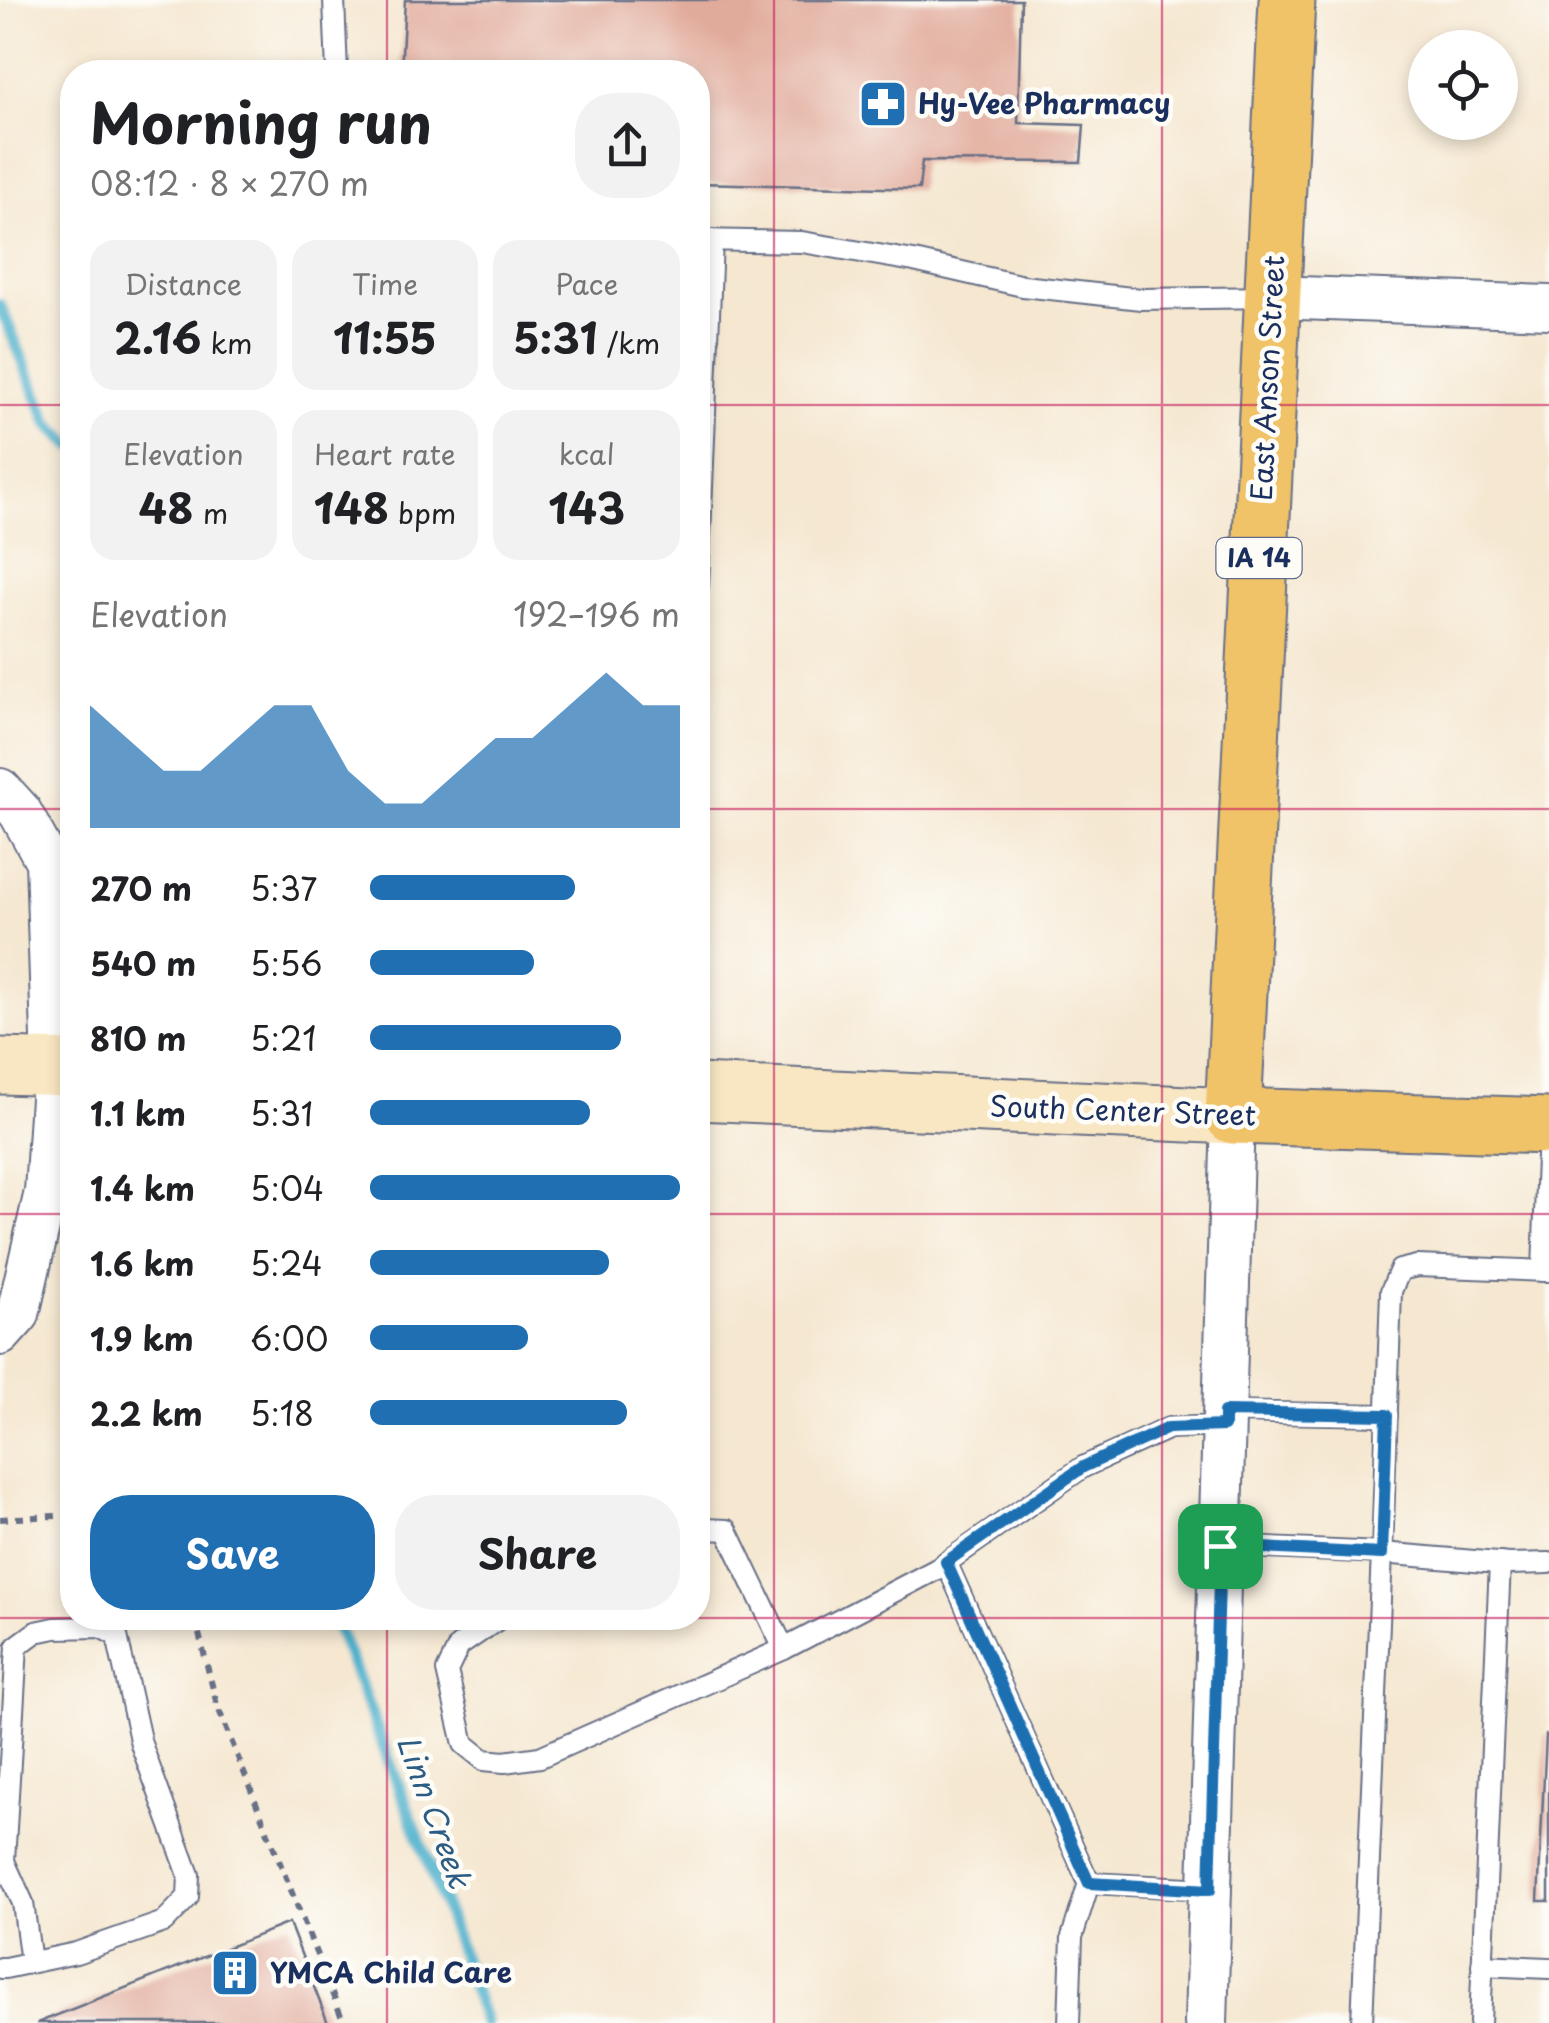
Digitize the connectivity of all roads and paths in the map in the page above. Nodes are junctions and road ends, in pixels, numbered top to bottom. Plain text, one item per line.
1 (334, 0) edge
2 (1287, 0) edge
3 (336, 60) edge
4 (710, 240) edge
5 (1272, 297) junction
6 (1549, 307) edge
7 (0, 790) edge
8 (60, 1028) edge
9 (0, 1066) edge
10 (60, 1067) edge
11 (60, 1089) edge
12 (710, 1093) edge
13 (1233, 1116) junction
14 (1549, 1126) edge
15 (1546, 1271) edge
16 (0, 1334) edge
17 (1387, 1415) junction
18 (1224, 1419) junction
19 (60, 1516) edge
20 (0, 1519) edge
21 (710, 1529) edge
22 (1220, 1546) junction
23 (1382, 1554) junction
24 (946, 1562) junction
25 (1500, 1562) junction
26 (1549, 1563) edge
27 (60, 1628) edge
28 (106, 1630) edge
29 (197, 1630) edge
30 (482, 1630) edge
31 (784, 1649) junction
32 (2, 1862) edge
33 (1089, 1883) junction
34 (1210, 1890) junction
35 (31, 1962) junction
36 (1482, 1965) junction
37 (0, 1968) edge
38 (1549, 1968) edge
39 (344, 2023) edge
40 (1070, 2023) edge
41 (1206, 2023) edge
42 (1362, 2023) edge
43 (1480, 2023) edge

1 - 3 lane
2 - 5 main road, East Anson Street / IA 14
4 - 5 lane
5 - 6 street
5 - 13 main road, East Anson Street / IA 14
7 - 8 street
9 - 10 main road
11 - 16 street
12 - 13 main road, South Center Street
13 - 14 main road, South Center Street
13 - 18 street
14 - 15 lane
15 - 17 lane
17 - 18 lane
17 - 23 lane
18 - 22 street
18 - 24 lane
19 - 20 path
21 - 31 lane
22 - 23 lane
22 - 34 street
23 - 25 lane
23 - 42 lane
24 - 31 lane
24 - 33 lane
25 - 26 lane
25 - 36 lane
27 - 32 lane
28 - 35 lane
29 - 39 path
30 - 31 lane
32 - 35 lane
33 - 34 lane
33 - 40 lane
34 - 41 street
35 - 37 lane
36 - 38 lane
36 - 43 lane

